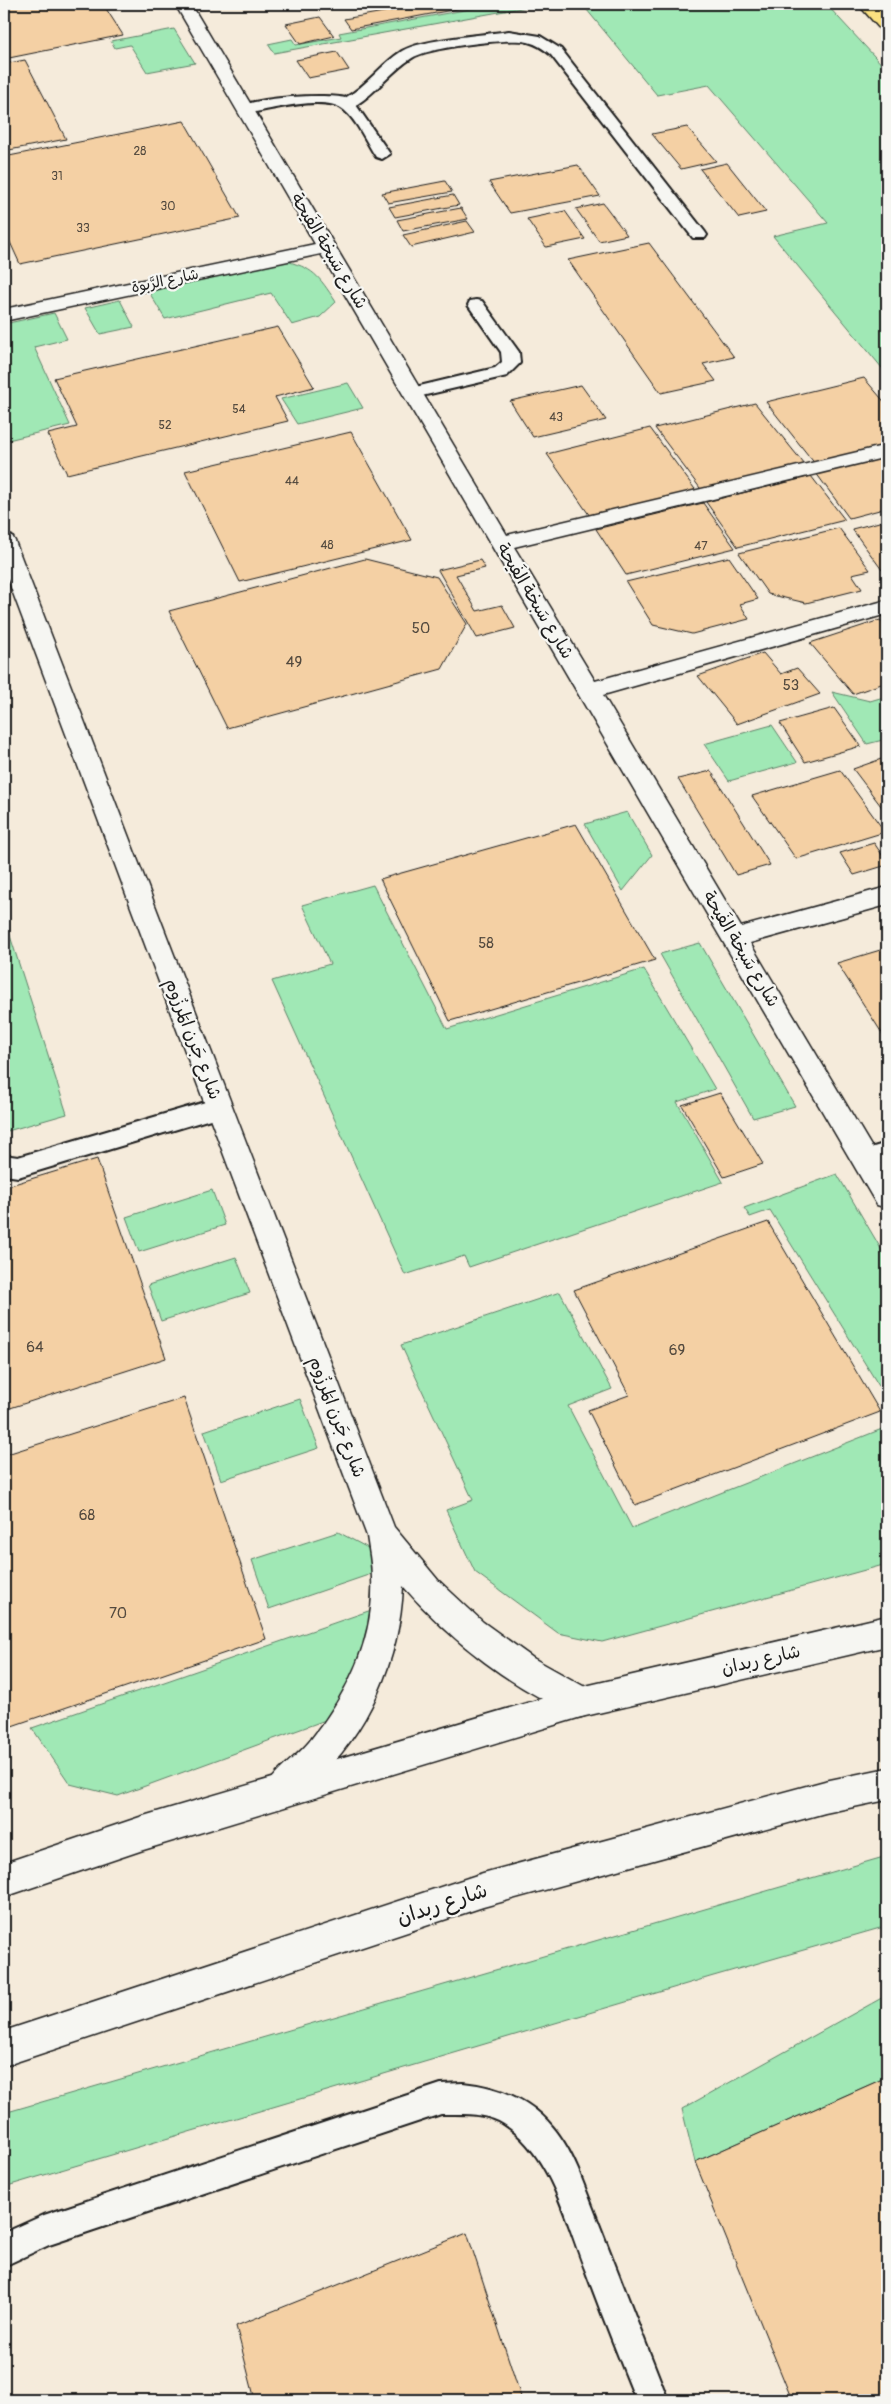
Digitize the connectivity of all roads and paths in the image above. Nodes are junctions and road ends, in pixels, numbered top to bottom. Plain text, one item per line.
1 (183, 4) edge
2 (866, 4) edge
3 (887, 26) edge
4 (346, 104) junction
5 (246, 109) junction
6 (382, 154) dead end
7 (699, 235) dead end
8 (327, 248) junction
9 (476, 305) dead end
10 (4, 315) edge
11 (413, 393) junction
12 (887, 451) edge
13 (4, 541) edge
14 (501, 543) junction
15 (887, 607) edge
16 (588, 691) junction
17 (887, 896) edge
18 (735, 938) junction
19 (219, 1107) junction
20 (887, 1152) edge
21 (865, 1159) junction
22 (4, 1165) edge
23 (887, 1197) edge
24 (382, 1536) junction
25 (887, 1631) edge
26 (581, 1702) junction
27 (887, 1784) edge
28 (280, 1792) junction
29 (4, 1880) edge
30 (4, 2050) edge
31 (4, 2250) edge
32 (652, 2400) edge

1 - 5 street, شارع سَبخة الفَيحة
2 - 3 main road
4 - 5 lane
4 - 6 lane
4 - 7 lane
5 - 8 street, شارع سَبخة الفَيحة
8 - 10 street, شارع الرَّبوة
8 - 11 street, شارع سَبخة الفَيحة
9 - 11 lane
11 - 14 street, شارع سَبخة الفَيحة
12 - 14 street
13 - 19 street, شارع جَرن المَرزُوم
14 - 16 street, شارع سَبخة الفَيحة
15 - 16 street
16 - 18 street, شارع سَبخة الفَيحة
17 - 18 street
18 - 21 street, شارع سَبخة الفَيحة
19 - 22 lane
19 - 24 street, شارع جَرن المَرزُوم
20 - 21 lane
21 - 23 street, شارع سَبخة الفَيحة
24 - 26 street, شارع جَرن المَرزُوم
24 - 28 street, شارع جَرن المَرزُوم
25 - 26 street, شارع ربدان
26 - 28 street, شارع ربدان
27 - 30 street, شارع ربدان
28 - 29 street, شارع ربدان
31 - 32 lane

